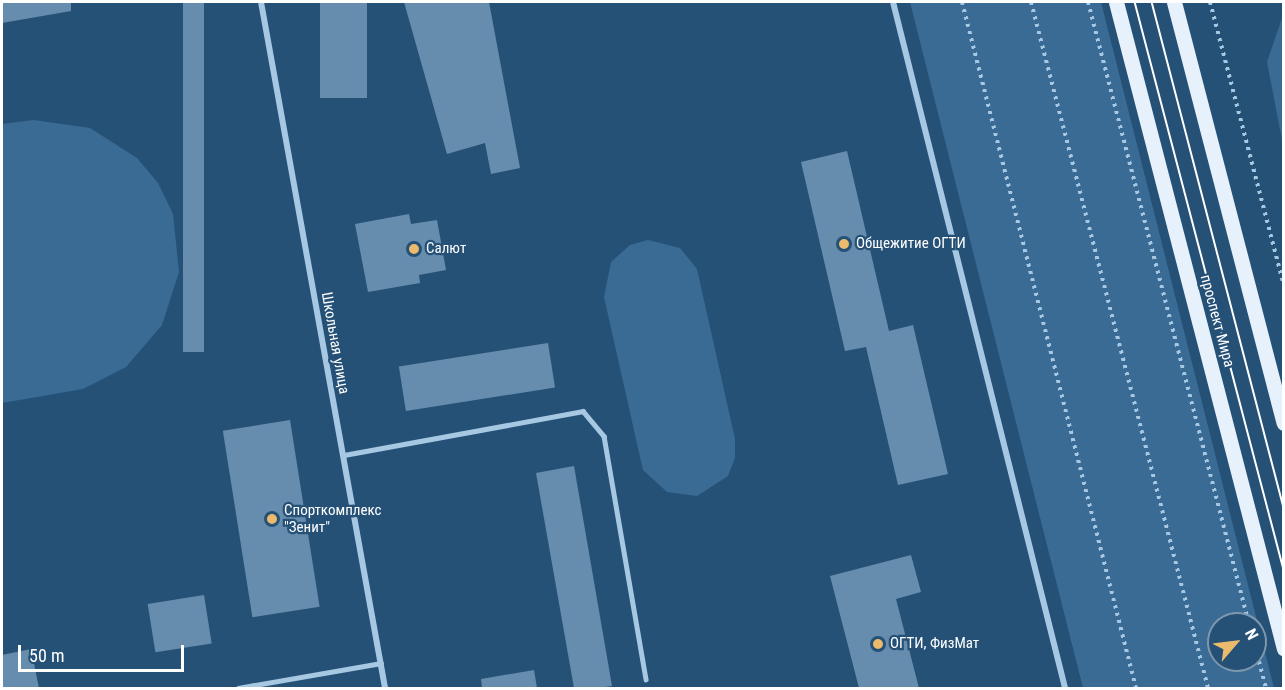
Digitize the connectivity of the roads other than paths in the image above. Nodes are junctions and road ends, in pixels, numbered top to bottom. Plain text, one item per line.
1 (261, 2) edge
2 (893, 2) edge
3 (1116, 2) edge
4 (1174, 2) edge
5 (1284, 423) edge
6 (344, 455) junction
7 (1284, 649) edge
8 (381, 663) junction
9 (646, 679) dead end
10 (238, 688) edge
11 (385, 688) edge
12 (1065, 688) edge

1 - 6 street, Школьная улица
2 - 12 street
3 - 7 main road, проспект Мира
4 - 5 main road
6 - 8 street, Школьная улица
6 - 9 lane
8 - 10 lane
8 - 11 street, Школьная улица

